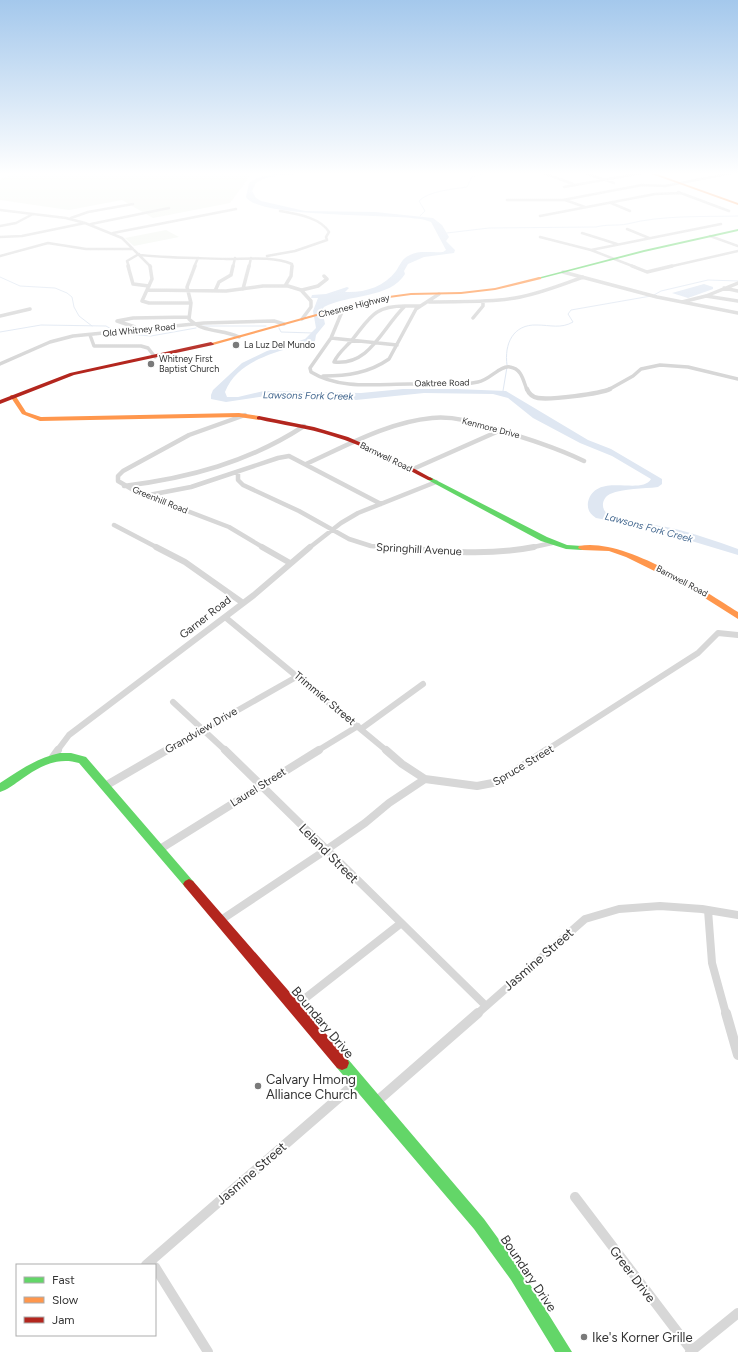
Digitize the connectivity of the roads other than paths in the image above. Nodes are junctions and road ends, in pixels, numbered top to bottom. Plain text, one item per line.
1 (26, 235) edge
2 (117, 235) edge
3 (327, 235) edge
4 (589, 235) edge
5 (641, 235) edge
6 (663, 235) edge
7 (714, 235) edge
8 (710, 236) junction
9 (540, 237) dead end
10 (0, 238) edge
11 (648, 238) junction
12 (619, 244) junction
13 (738, 246) edge
14 (133, 249) junction
15 (591, 250) junction
16 (738, 251) edge
17 (140, 255) junction
18 (0, 256) edge
19 (198, 258) junction
20 (236, 258) junction
21 (251, 258) junction
22 (265, 258) junction
23 (612, 259) junction
24 (563, 272) junction
25 (324, 276) dead end
26 (583, 277) junction
27 (738, 283) edge
28 (149, 286) junction
29 (285, 286) junction
30 (722, 288) junction
31 (244, 289) junction
32 (147, 290) junction
33 (187, 290) junction
34 (302, 290) junction
35 (215, 291) junction
36 (738, 291) edge
37 (439, 294) junction
38 (706, 296) junction
39 (738, 301) edge
40 (428, 302) junction
41 (483, 302) junction
42 (681, 302) junction
43 (191, 303) junction
44 (405, 306) junction
45 (420, 306) junction
46 (342, 308) junction
47 (30, 309) dead end
48 (738, 313) edge
49 (0, 316) edge
50 (188, 318) junction
51 (305, 318) junction
52 (473, 318) dead end
53 (194, 324) junction
54 (284, 324) junction
55 (136, 330) junction
56 (90, 335) junction
57 (239, 337) junction
58 (331, 338) junction
59 (352, 340) junction
60 (375, 342) junction
61 (397, 344) junction
62 (155, 356) junction
63 (0, 364) edge
64 (314, 375) junction
65 (738, 378) edge
66 (13, 396) junction
67 (0, 402) edge
68 (245, 415) junction
69 (304, 426) junction
70 (501, 430) junction
71 (356, 442) junction
72 (584, 461) dead end
73 (306, 464) junction
74 (413, 469) junction
75 (238, 472) junction
76 (436, 482) junction
77 (124, 486) junction
78 (147, 495) junction
79 (381, 504) junction
80 (114, 525) dead end
81 (332, 529) junction
82 (552, 543) junction
83 (290, 563) junction
84 (243, 603) junction
85 (738, 616) edge
86 (225, 617) junction
87 (738, 635) edge
88 (298, 676) junction
89 (423, 684) dead end
90 (173, 702) dead end
91 (359, 727) junction
92 (204, 729) junction
93 (53, 757) junction
94 (425, 779) junction
95 (261, 785) junction
96 (105, 786) junction
97 (0, 788) edge
98 (160, 849) junction
99 (326, 850) junction
100 (708, 910) junction
101 (738, 915) edge
102 (221, 920) junction
103 (400, 924) junction
104 (485, 1005) junction
105 (294, 1007) junction
106 (738, 1055) edge
107 (356, 1082) junction
108 (375, 1103) junction
109 (575, 1196) dead end
110 (151, 1264) edge
111 (156, 1272) edge
112 (738, 1312) edge
113 (691, 1351) edge
114 (208, 1352) edge
115 (564, 1352) edge

1 - 10 street
2 - 14 street
3 - 22 street
4 - 12 street
5 - 11 street
6 - 11 street
7 - 8 street, Chesnee Highway
8 - 13 street
8 - 23 street, Chesnee Highway
9 - 15 street
11 - 12 street
12 - 15 street
14 - 17 street
14 - 18 street
15 - 23 street
16 - 23 street
17 - 19 street
17 - 28 street
17 - 28 street
19 - 20 street
19 - 33 street
20 - 21 street
20 - 35 street
21 - 22 street
21 - 31 street
22 - 29 street
23 - 24 street, Chesnee Highway
24 - 26 street
24 - 37 street, Chesnee Highway
25 - 34 street
26 - 41 street
26 - 42 street
27 - 30 street
28 - 32 street
29 - 31 street
29 - 34 street
30 - 36 street
30 - 38 street
31 - 35 street
32 - 33 street
32 - 43 street
33 - 35 street
33 - 43 street
34 - 51 street
37 - 40 street
37 - 46 street, Chesnee Highway
38 - 39 street
38 - 42 street
40 - 41 street
40 - 45 street
41 - 52 street
42 - 48 street
43 - 50 street
44 - 45 street
44 - 59 street
44 - 60 street
45 - 61 street
46 - 51 street, Chesnee Highway
46 - 58 street
47 - 49 street
50 - 53 street
50 - 55 street
51 - 54 street, Chesnee Highway
53 - 54 street, Old Whitney Road
53 - 55 street, Old Whitney Road
53 - 57 street
54 - 57 street, Chesnee Highway
55 - 56 street, Old Whitney Road
56 - 62 street
56 - 63 street, Old Whitney Road
57 - 62 street, Chesnee Highway
58 - 59 street
58 - 64 street
59 - 60 street
59 - 60 street
60 - 61 street
61 - 64 street
62 - 66 street, Chesnee Highway
64 - 65 street, Oaktree Road
66 - 67 street, Chesnee Highway
66 - 68 street, Barnwell Road
68 - 69 street, Barnwell Road
68 - 77 street, Greenhill Road
69 - 71 street, Barnwell Road
69 - 77 street
70 - 71 street, Kenmore Drive
70 - 72 street, Kenmore Drive
70 - 74 street
71 - 73 street, Kenmore Drive
71 - 74 street, Barnwell Road
73 - 75 street
73 - 79 street
74 - 76 street, Barnwell Road
75 - 78 street
75 - 81 street, Springhill Avenue
76 - 79 street, Garner Road
76 - 82 street, Barnwell Road
77 - 78 street, Greenhill Road
78 - 83 street, Greenhill Road
79 - 81 street, Garner Road
80 - 84 street
81 - 82 street, Springhill Avenue
81 - 83 street, Garner Road
82 - 85 street, Barnwell Road
83 - 84 street, Garner Road
84 - 86 street, Garner Road
86 - 88 street, Trimmier Street
86 - 93 street, Garner Road
87 - 94 street, Spruce Street
88 - 91 street, Trimmier Street
88 - 92 street, Grandview Drive
89 - 91 street, Laurel Street
90 - 92 street, Leland Street
91 - 94 street, Trimmier Street
91 - 95 street, Laurel Street
92 - 95 street, Leland Street
92 - 96 street, Grandview Drive
93 - 96 street, Boundary Drive
93 - 97 street, Garner Road
94 - 99 street
95 - 98 street, Laurel Street
95 - 99 street, Leland Street
96 - 98 street, Boundary Drive
98 - 102 street, Boundary Drive
99 - 102 street
99 - 103 street, Leland Street
100 - 101 street, Jasmine Street
100 - 104 street, Jasmine Street
100 - 106 street
102 - 105 street, Boundary Drive
103 - 104 street, Leland Street
103 - 105 street
104 - 108 street, Jasmine Street
105 - 107 street, Boundary Drive
107 - 108 street, Boundary Drive
107 - 110 street, Jasmine Street
108 - 115 street, Boundary Drive
109 - 113 street, Greer Drive
111 - 114 street
112 - 113 street

